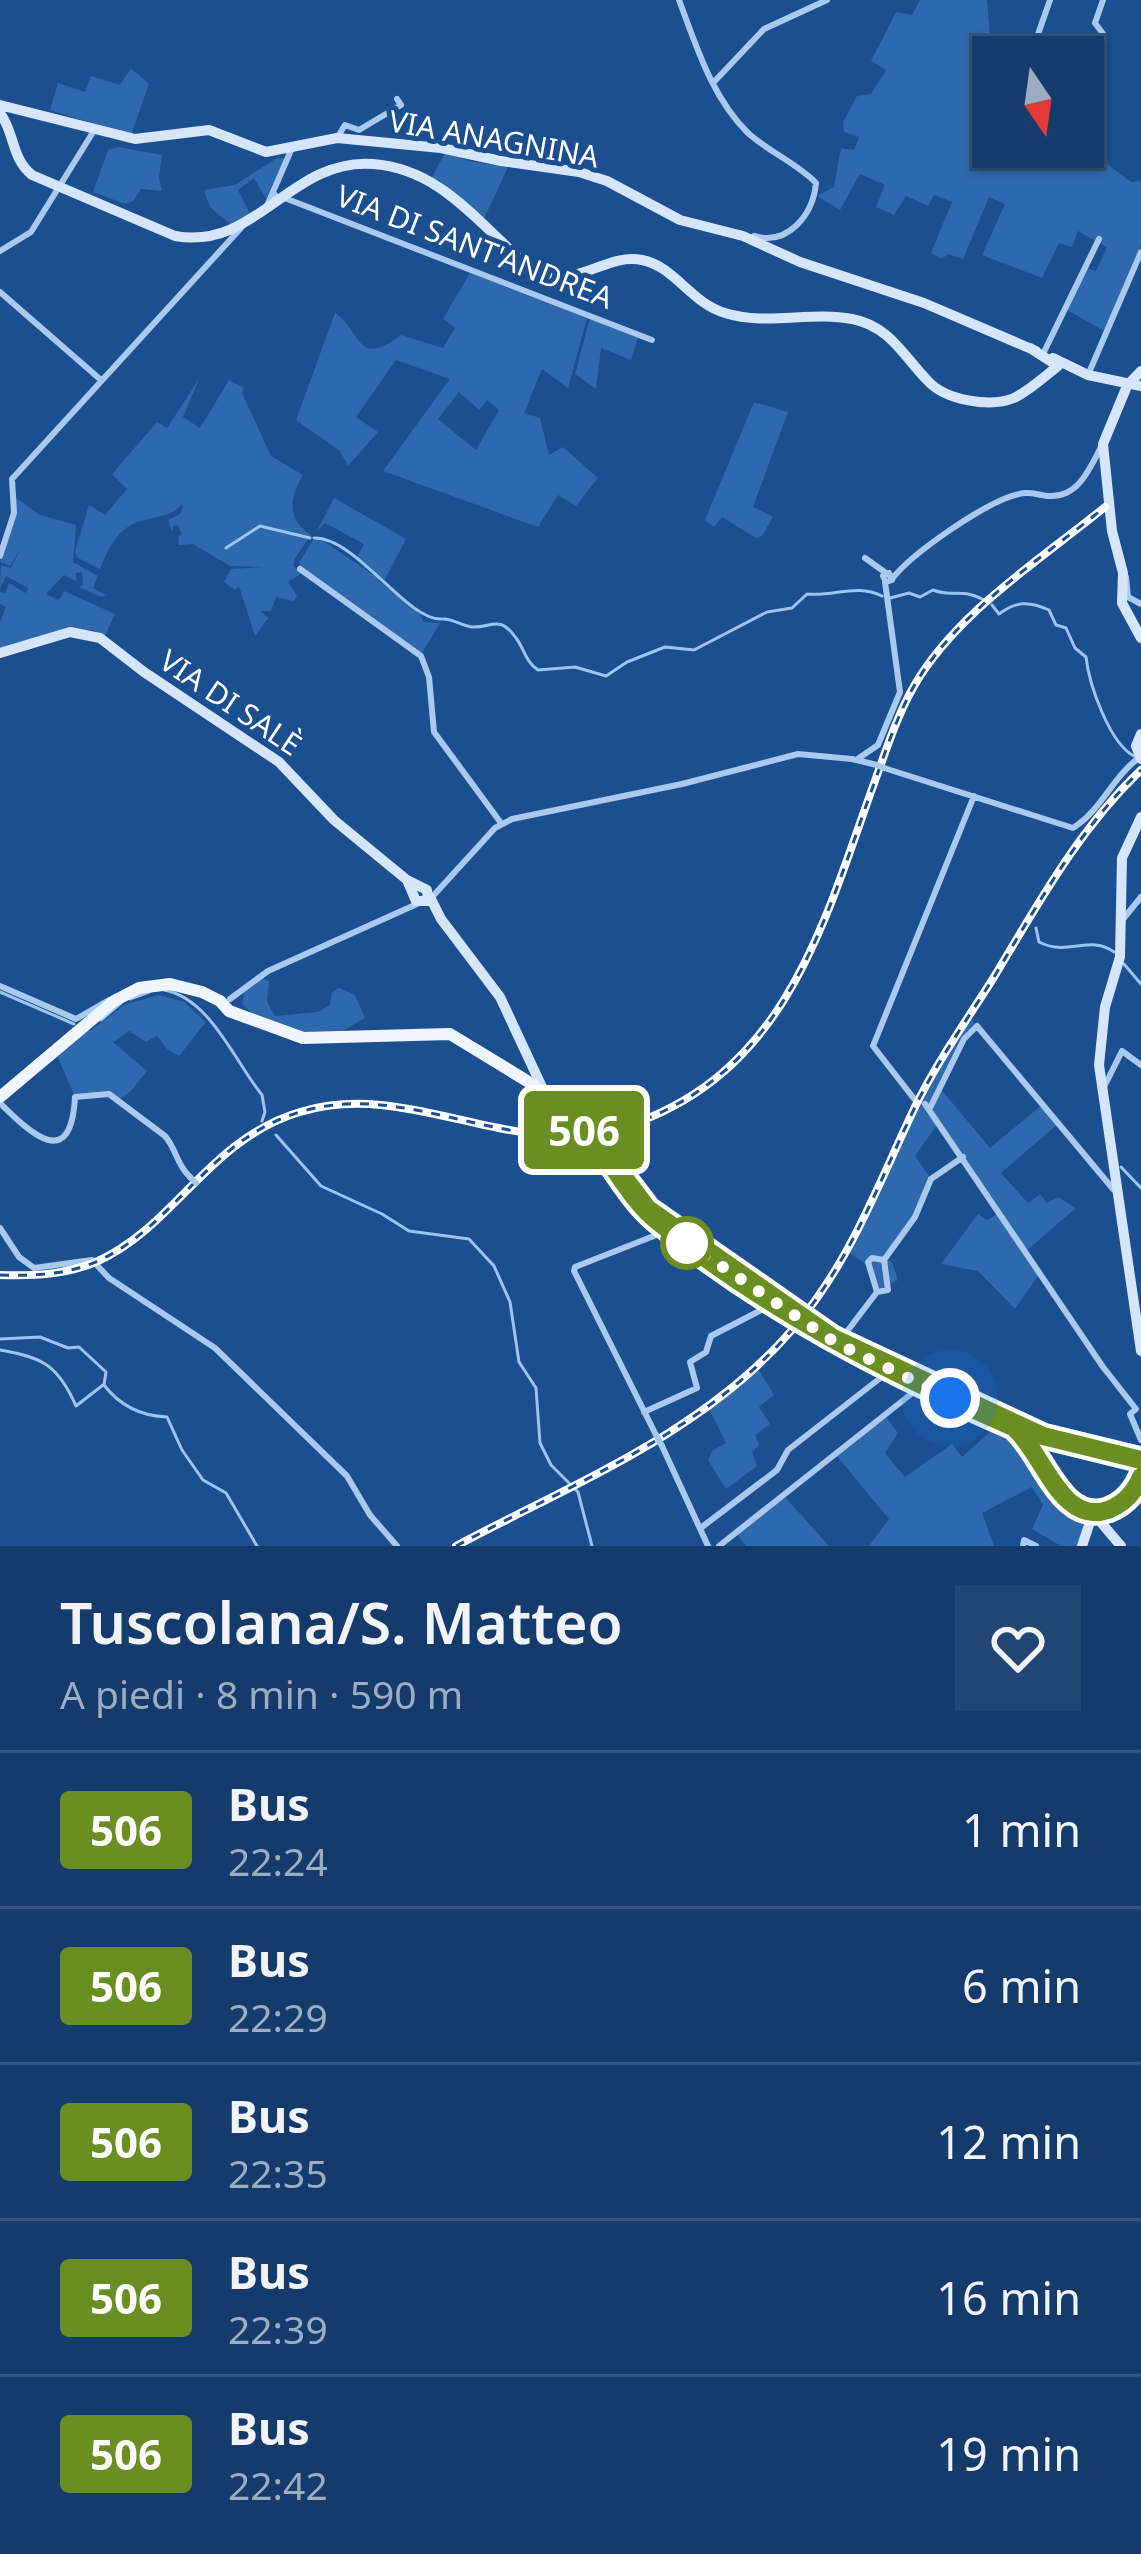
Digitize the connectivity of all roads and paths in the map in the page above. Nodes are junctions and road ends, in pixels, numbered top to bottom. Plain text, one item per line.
1 (679, 0) edge
2 (827, 0) edge
3 (1050, 0) edge
4 (1103, 0) edge
5 (1037, 36) edge
6 (1103, 36) edge
7 (713, 82) junction
8 (397, 99) dead end
9 (2, 109) edge
10 (94, 129) junction
11 (338, 138) junction
12 (292, 148) junction
13 (58, 189) junction
14 (273, 200) junction
15 (743, 236) junction
16 (228, 238) junction
17 (1099, 239) dead end
18 (0, 251) edge
19 (1141, 252) edge
20 (0, 292) edge
21 (652, 340) dead end
22 (1036, 351) junction
23 (90, 369) junction
24 (111, 371) junction
25 (1141, 371) edge
26 (1046, 375) junction
27 (1088, 375) junction
28 (102, 380) junction
29 (1135, 386) edge
30 (1101, 457) junction
31 (1090, 469) junction
32 (0, 556) edge
33 (865, 558) dead end
34 (300, 569) dead end
35 (1123, 575) junction
36 (886, 578) junction
37 (1141, 604) edge
38 (1141, 638) edge
39 (0, 653) edge
40 (1141, 734) edge
41 (1140, 758) edge
42 (854, 759) junction
43 (974, 796) junction
44 (1141, 817) edge
45 (501, 823) junction
46 (423, 895) junction
47 (1141, 897) edge
48 (1124, 918) junction
49 (0, 986) edge
50 (114, 1000) junction
51 (232, 1005) junction
52 (1141, 1064) edge
53 (537, 1085) junction
54 (1102, 1090) junction
55 (0, 1100) edge
56 (915, 1100) dead end
57 (594, 1138) junction
58 (963, 1157) junction
59 (193, 1180) dead end
60 (1119, 1196) junction
61 (0, 1228) edge
62 (669, 1230) junction
63 (884, 1260) junction
64 (877, 1292) junction
65 (775, 1303) junction
66 (1138, 1312) edge
67 (802, 1320) junction
68 (839, 1342) junction
69 (1141, 1351) edge
70 (891, 1370) junction
71 (922, 1385) junction
72 (644, 1412) junction
73 (1013, 1427) junction
74 (1041, 1439) junction
75 (1141, 1439) edge
76 (1037, 1455) junction
77 (1139, 1465) edge
78 (1136, 1497) edge
79 (1093, 1513) junction
80 (702, 1527) junction
81 (397, 1546) edge
82 (708, 1546) edge
83 (719, 1546) edge
84 (1023, 1546) edge
85 (1036, 1546) edge
86 (1082, 1546) edge
87 (1121, 1546) edge

1 - 7 street
2 - 7 street
3 - 5 street
4 - 6 street
7 - 15 street
8 - 11 street
9 - 10 main road, VIA ANAGNINA
9 - 13 main road, VIA ANAGNINA
10 - 12 main road, VIA ANAGNINA
10 - 13 street
11 - 12 main road, VIA ANAGNINA
11 - 15 main road, VIA ANAGNINA
12 - 14 street
13 - 16 main road, VIA ANAGNINA
13 - 18 street
14 - 16 main road, VIA ANAGNINA
14 - 21 street, VIA DI SANT'ANDREA
14 - 26 main road, VIA ANAGNINA
15 - 22 main road, VIA ANAGNINA
16 - 24 street
17 - 22 street
19 - 27 street
20 - 23 street
22 - 26 main road, VIA ANAGNINA
22 - 27 main road, VIA ANAGNINA
23 - 24 street
23 - 28 street
24 - 28 street
25 - 29 main road
26 - 29 main road, VIA ANAGNINA
27 - 29 main road, VIA ANAGNINA
28 - 32 street
29 - 30 main road
30 - 31 street
30 - 31 street
30 - 35 main road
31 - 36 street
33 - 36 street
34 - 45 street
35 - 37 street
35 - 38 main road
36 - 42 street
39 - 46 main road, VIA DI SALÈ
40 - 41 main road
41 - 43 street
42 - 43 street
42 - 45 street
43 - 56 street
44 - 48 main road
45 - 46 street
46 - 51 street
46 - 53 main road, VIA DI SALÈ
47 - 48 street
48 - 54 main road
49 - 50 street
50 - 51 main road
50 - 55 main road
51 - 53 main road
52 - 54 street
53 - 57 main road
54 - 60 main road
55 - 59 street
57 - 62 main road
57 - 67 main road
58 - 60 street
58 - 63 street
58 - 75 street
60 - 66 main road
61 - 81 street
62 - 65 main road
62 - 72 street
63 - 64 street
63 - 64 street
64 - 68 street
65 - 67 main road
65 - 72 street
66 - 69 main road
67 - 68 main road
67 - 70 main road
68 - 77 main road
70 - 71 main road
70 - 80 street
71 - 73 main road
71 - 83 street
72 - 80 street, bridge
73 - 74 main road
73 - 76 main road
74 - 76 main road
74 - 77 main road
76 - 79 main road
77 - 78 main road
78 - 79 main road
79 - 86 main road
79 - 87 main road
80 - 82 street
84 - 85 street

